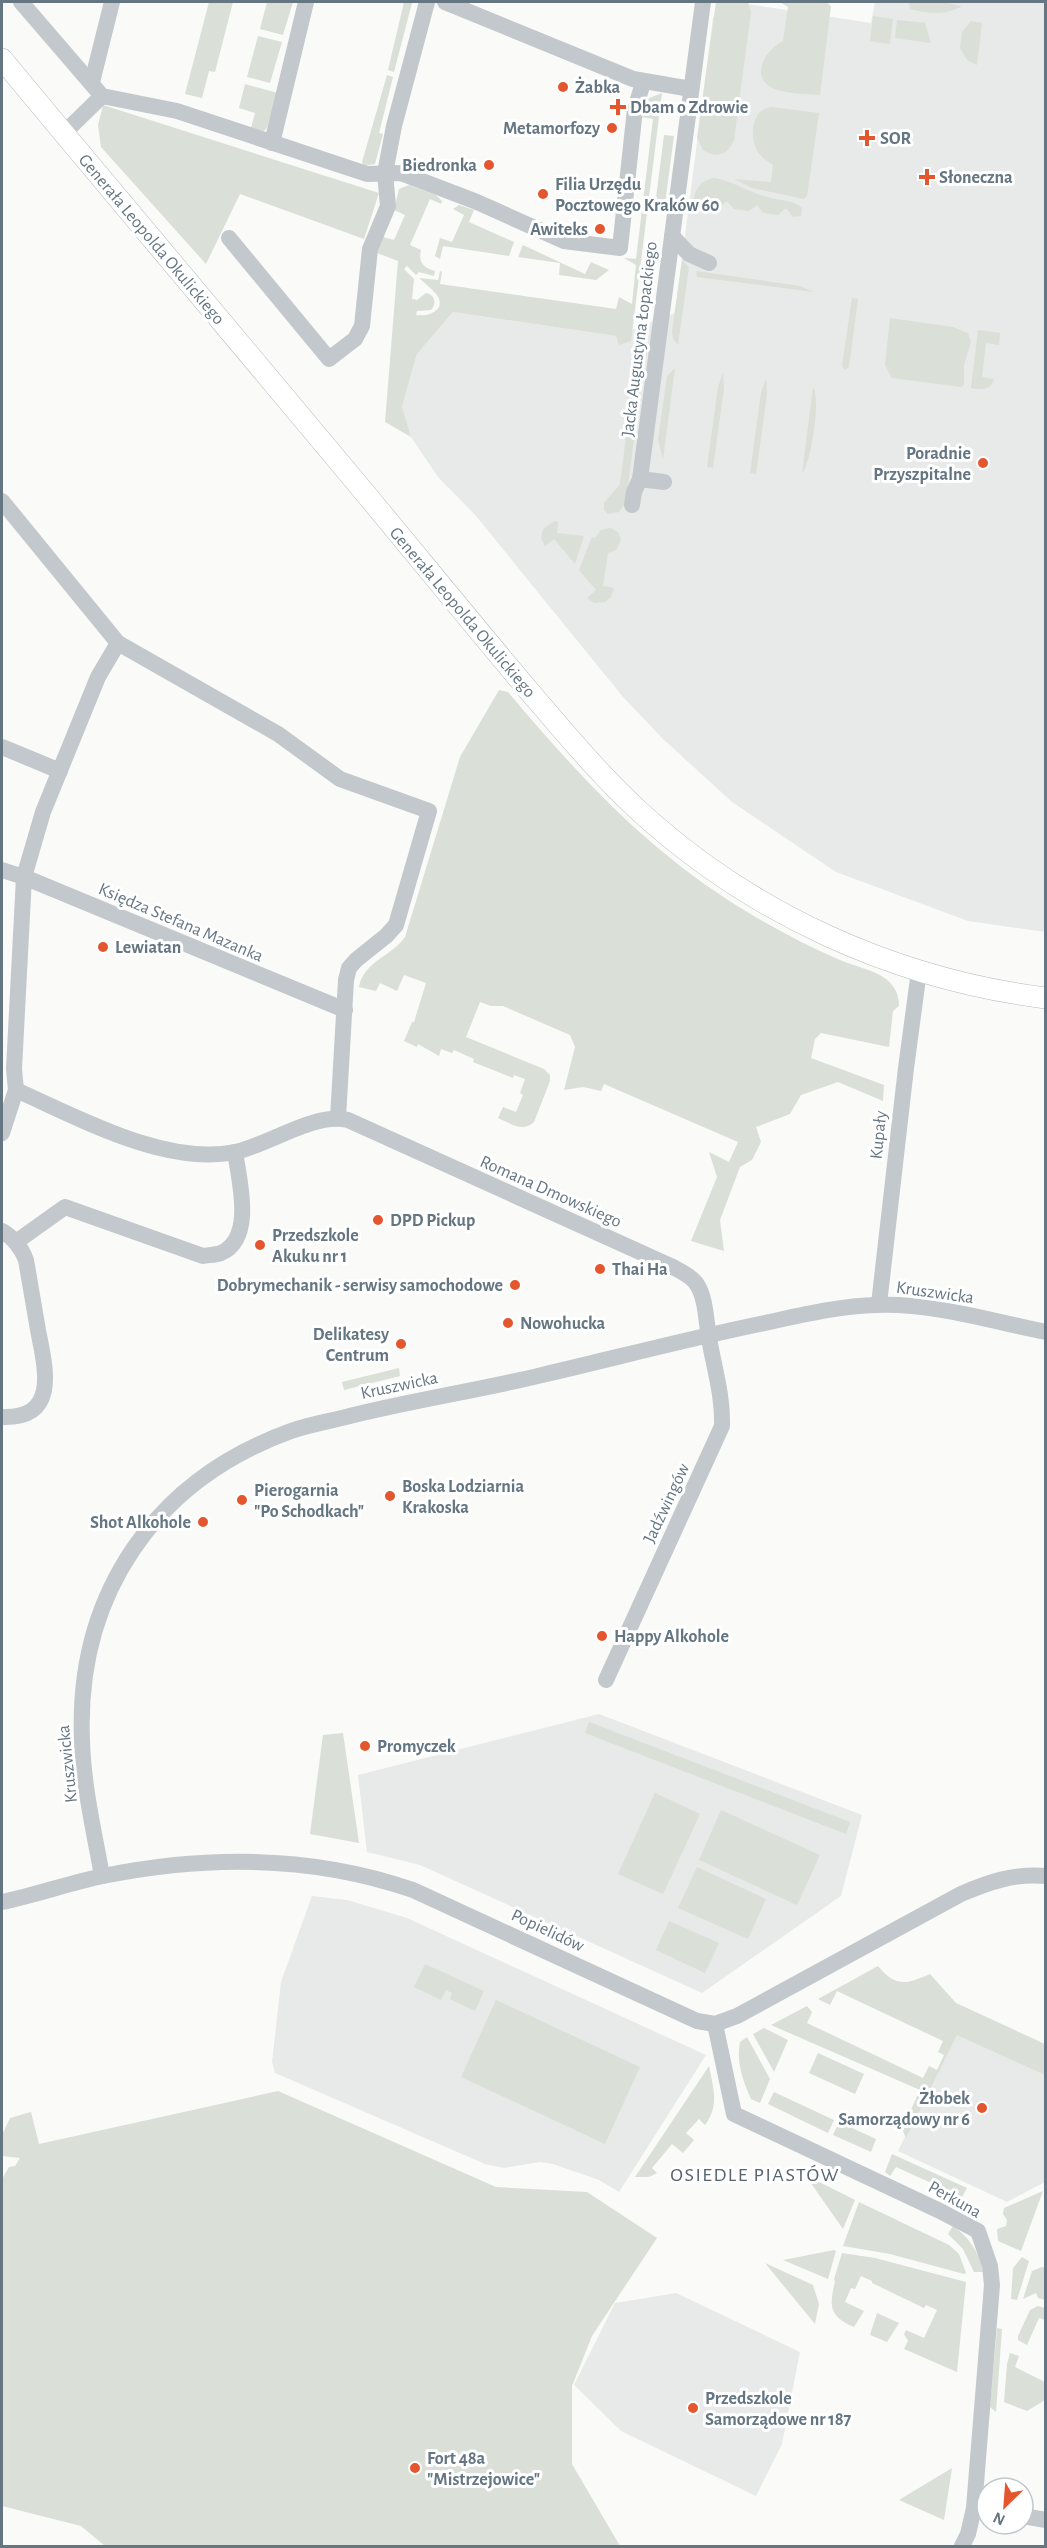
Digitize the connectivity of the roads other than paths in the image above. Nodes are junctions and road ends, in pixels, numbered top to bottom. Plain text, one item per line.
1 (21, 2) edge
2 (112, 2) edge
3 (306, 2) edge
4 (427, 2) edge
5 (445, 2) edge
6 (703, 2) edge
7 (2, 58) edge
8 (92, 82) junction
9 (643, 83) junction
10 (691, 89) junction
11 (102, 96) junction
12 (64, 133) junction
13 (272, 143) junction
14 (385, 173) junction
15 (672, 236) junction
16 (229, 238) dead end
17 (709, 263) dead end
18 (640, 479) junction
19 (664, 482) dead end
20 (2, 501) edge
21 (632, 505) dead end
22 (118, 644) junction
23 (2, 747) edge
24 (60, 771) junction
25 (2, 870) edge
26 (24, 878) junction
27 (919, 971) junction
28 (1046, 998) edge
29 (345, 1010) junction
30 (16, 1090) junction
31 (338, 1118) junction
32 (2, 1133) edge
33 (235, 1152) junction
34 (2, 1231) edge
35 (16, 1242) junction
36 (879, 1304) junction
37 (1046, 1332) edge
38 (708, 1335) junction
39 (2, 1417) edge
40 (606, 1680) dead end
41 (102, 1876) junction
42 (1046, 1876) edge
43 (2, 1902) edge
44 (715, 2024) junction
45 (982, 2476) edge
46 (975, 2519) edge
47 (962, 2547) edge

1 - 8 street
2 - 8 street
3 - 13 street
4 - 14 street
5 - 9 street
6 - 10 street, Jacka Augustyna Łopackiego
7 - 12 main road, Generała Leopolda Okulickiego
8 - 11 street
9 - 10 street
9 - 14 street
10 - 15 street, Jacka Augustyna Łopackiego
11 - 12 street
11 - 13 street
12 - 27 main road, Generała Leopolda Okulickiego
13 - 14 street
14 - 16 street
15 - 17 street
15 - 18 street, Jacka Augustyna Łopackiego
18 - 19 street
18 - 21 street, Jacka Augustyna Łopackiego
20 - 22 street
22 - 24 street
22 - 29 street
23 - 24 street
24 - 26 street
25 - 26 street, Księdza Stefana Mazanka
26 - 29 street, Księdza Stefana Mazanka
26 - 30 street
27 - 28 main road, Generała Leopolda Okulickiego
27 - 36 street, Kupały
29 - 31 street
30 - 32 street
30 - 33 street
31 - 33 street
31 - 38 street, Romana Dmowskiego
33 - 35 street
34 - 35 street
35 - 39 street
36 - 37 street, Kruszwicka
36 - 38 street, Kruszwicka
38 - 40 street, Jadźwingów
38 - 41 street, Kruszwicka
41 - 43 street, Popielidów
41 - 44 street, Popielidów
42 - 44 street
44 - 45 street, Perkuna
46 - 47 street

